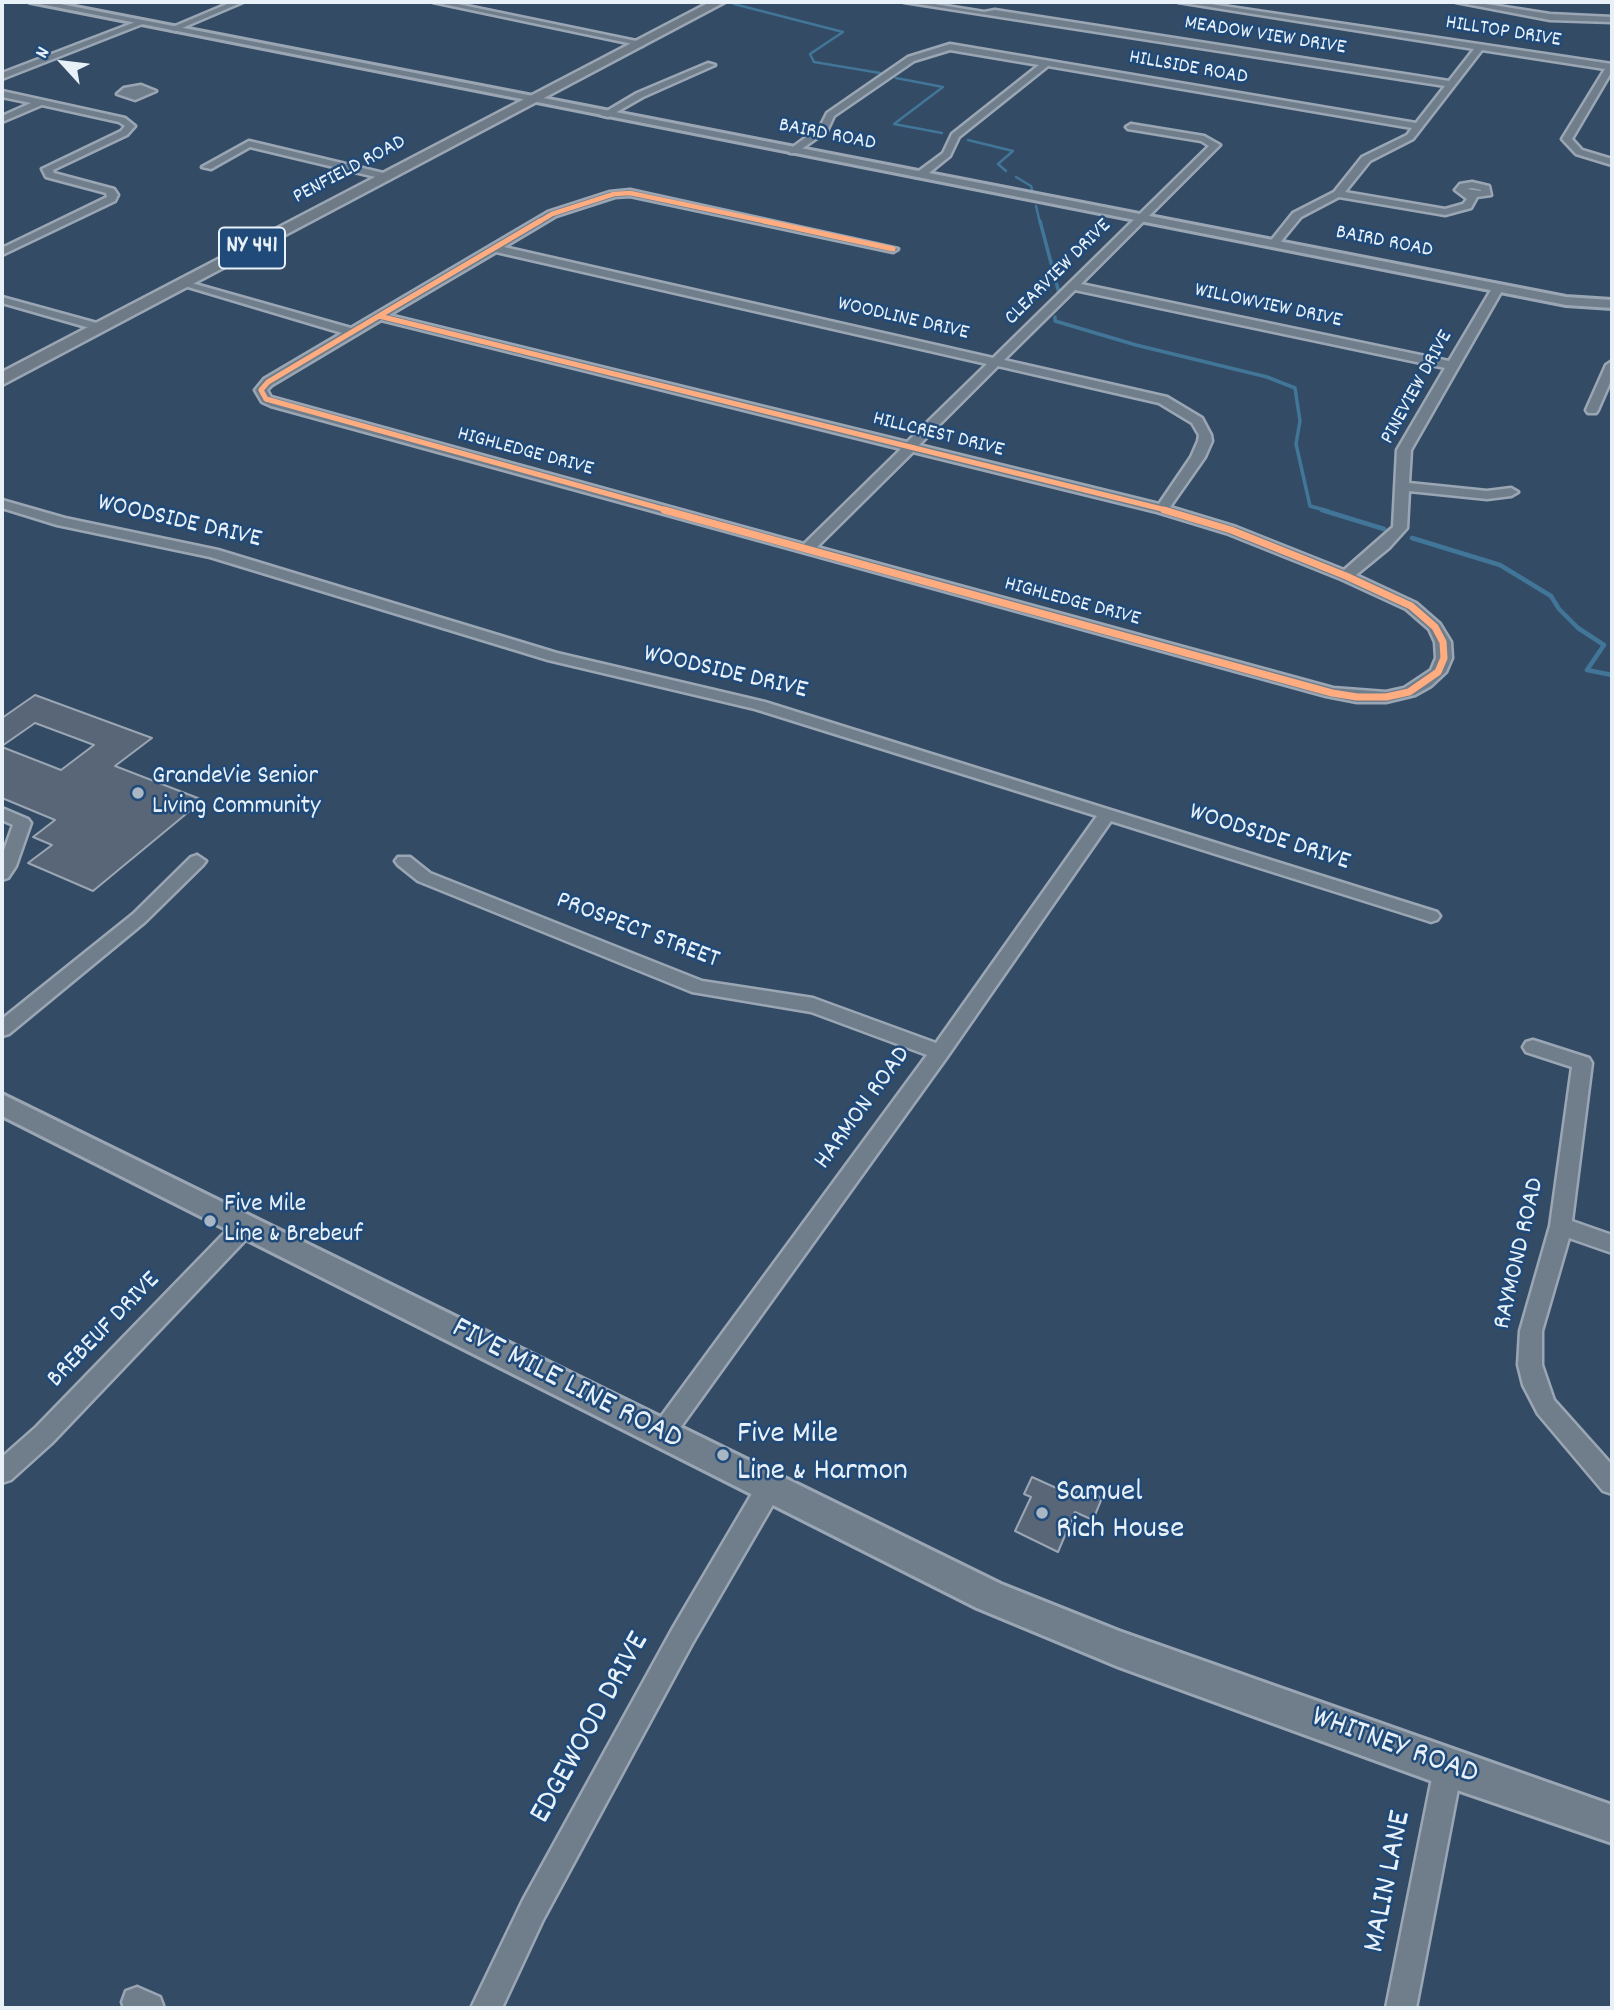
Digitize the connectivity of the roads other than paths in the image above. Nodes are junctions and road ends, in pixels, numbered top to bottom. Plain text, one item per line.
1 (35, 2) edge
2 (239, 2) edge
3 (437, 2) edge
4 (492, 2) edge
5 (719, 2) edge
6 (908, 2) edge
7 (1010, 2) edge
8 (1182, 2) edge
9 (1460, 2) edge
10 (472, 10) junction
11 (995, 12) junction
12 (1612, 20) edge
13 (141, 23) junction
14 (172, 29) junction
15 (646, 41) junction
16 (950, 47) joint
17 (1480, 47) junction
18 (1047, 63) junction
19 (711, 65) dead end
20 (1611, 67) edge
21 (2, 76) edge
22 (1452, 84) junction
23 (2, 94) edge
24 (126, 97) dead end
25 (534, 101) junction
26 (42, 102) junction
27 (114, 102) dead end
28 (102, 108) dead end
29 (90, 113) junction
30 (606, 115) junction
31 (2, 118) edge
32 (1420, 126) junction
33 (1130, 127) dead end
34 (793, 150) junction
35 (1612, 162) edge
36 (207, 167) dead end
37 (920, 175) junction
38 (388, 177) junction
39 (1338, 194) junction
40 (1471, 195) dead end
41 (1143, 218) junction
42 (1274, 243) junction
43 (7, 245) edge
44 (494, 248) junction
45 (893, 249) dead end
46 (2, 252) edge
47 (184, 284) junction
48 (1073, 286) junction
49 (1498, 287) junction
50 (2, 300) edge
51 (1612, 304) edge
52 (378, 316) junction
53 (100, 327) junction
54 (352, 332) junction
55 (997, 362) junction
56 (1612, 365) edge
57 (1454, 366) junction
58 (2, 379) edge
59 (1592, 410) dead end
60 (909, 447) junction
61 (1402, 486) junction
62 (1511, 492) dead end
63 (2, 504) edge
64 (1162, 509) junction
65 (807, 549) junction
66 (1346, 576) junction
67 (1442, 662) joint
68 (1108, 813) junction
69 (2, 814) edge
70 (404, 860) dead end
71 (197, 861) dead end
72 (2, 874) edge
73 (1431, 916) dead end
74 (2, 1029) edge
75 (1533, 1047) dead end
76 (940, 1052) junction
77 (2, 1104) edge
78 (245, 1226) junction
79 (1561, 1226) junction
80 (1612, 1244) edge
81 (662, 1434) junction
82 (2, 1472) edge
83 (1612, 1483) edge
84 (769, 1488) junction
85 (1176, 1669) joint
86 (1448, 1768) junction
87 (1612, 1824) edge
88 (486, 2008) edge
89 (1401, 2008) edge

1 - 13 street, BAIRD ROAD
2 - 14 street
3 - 10 street
4 - 10 street
5 - 15 main road, PENFIELD ROAD / NY 441
6 - 11 street, MEADOW VIEW DRIVE
7 - 11 street
8 - 17 street, HILLTOP DRIVE
9 - 12 street
10 - 15 street
11 - 22 street, MEADOW VIEW DRIVE
13 - 14 street, BAIRD ROAD
13 - 21 street
14 - 25 street, BAIRD ROAD
15 - 25 main road, PENFIELD ROAD / NY 441
16 - 18 street, HILLSIDE ROAD
16 - 34 street
17 - 20 street, HILLTOP DRIVE
17 - 22 street
18 - 32 street, HILLSIDE ROAD
18 - 37 street
19 - 30 street
20 - 35 street
22 - 32 street
23 - 26 street
24 - 27 street
25 - 30 street, BAIRD ROAD
25 - 38 main road, PENFIELD ROAD / NY 441
26 - 29 street
26 - 31 street
28 - 29 street
29 - 43 street
30 - 34 street, BAIRD ROAD
32 - 39 street
33 - 41 street, CLEARVIEW DRIVE
34 - 37 street, BAIRD ROAD
36 - 38 street
37 - 41 street, BAIRD ROAD
38 - 47 main road, PENFIELD ROAD / NY 441
39 - 40 street
39 - 42 street
41 - 42 street, BAIRD ROAD
41 - 48 street, CLEARVIEW DRIVE
42 - 49 street, BAIRD ROAD
43 - 46 street
44 - 45 street, HIGHLEDGE DRIVE
44 - 52 street, HIGHLEDGE DRIVE
44 - 55 street, WOODLINE DRIVE
47 - 53 main road, PENFIELD ROAD / NY 441
47 - 54 street
48 - 55 street, CLEARVIEW DRIVE
48 - 57 street, WILLOWVIEW DRIVE
49 - 51 street, BAIRD ROAD
49 - 57 street, PINEVIEW DRIVE
50 - 53 street
52 - 54 street, HIGHLEDGE DRIVE
52 - 60 street, HILLCREST DRIVE
53 - 58 main road, PENFIELD ROAD / NY 441
54 - 65 street, HIGHLEDGE DRIVE
55 - 60 street, CLEARVIEW DRIVE
55 - 64 street, WOODLINE DRIVE
56 - 59 street
57 - 61 street, PINEVIEW DRIVE
60 - 64 street, HILLCREST DRIVE
60 - 65 street, CLEARVIEW DRIVE
61 - 62 street
61 - 66 street, PINEVIEW DRIVE
63 - 68 street, WOODSIDE DRIVE
64 - 66 street, HILLCREST DRIVE
65 - 67 street, HIGHLEDGE DRIVE
66 - 67 street, HILLCREST DRIVE
68 - 73 street, WOODSIDE DRIVE
68 - 76 street, HARMON ROAD
69 - 72 street
70 - 76 street, PROSPECT STREET
71 - 74 street
75 - 79 street, RAYMOND ROAD
76 - 81 street, HARMON ROAD
77 - 78 main road, FIVE MILE LINE ROAD
78 - 81 main road, FIVE MILE LINE ROAD
78 - 82 street, BREBEUF DRIVE
79 - 80 street
79 - 83 street, RAYMOND ROAD
81 - 84 main road, FIVE MILE LINE ROAD
84 - 85 main road, FIVE MILE LINE ROAD
84 - 88 street, EDGEWOOD DRIVE
85 - 86 main road, WHITNEY ROAD
86 - 87 main road, WHITNEY ROAD
86 - 89 street, MALIN LANE

